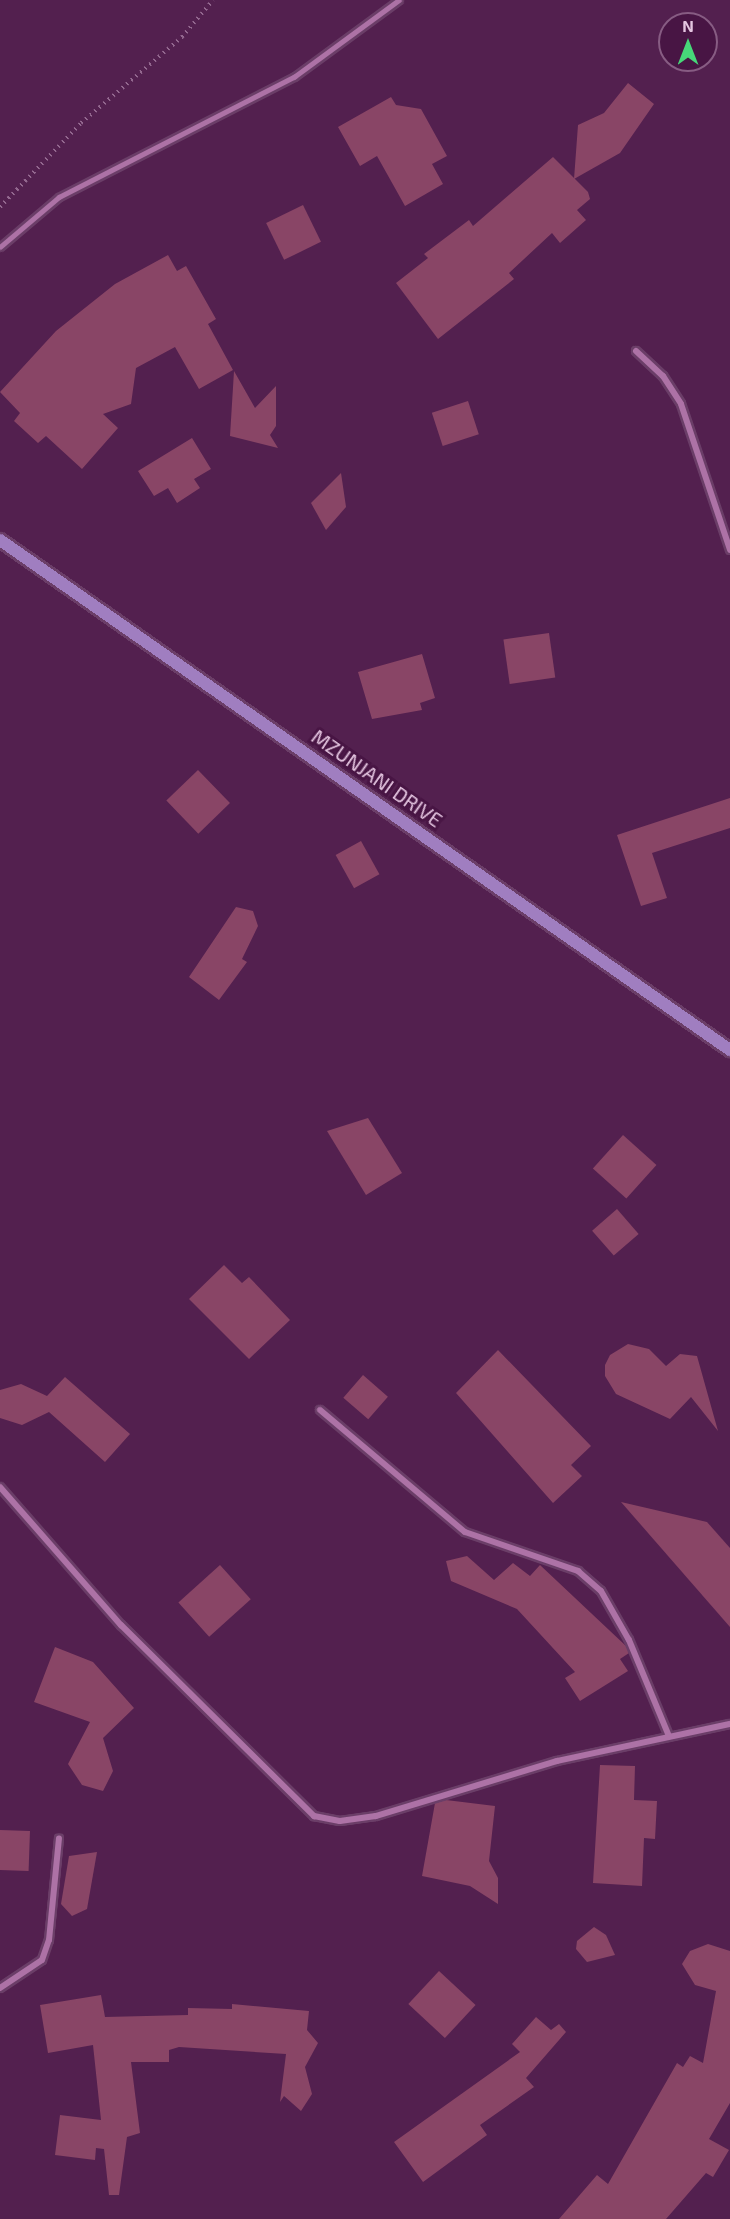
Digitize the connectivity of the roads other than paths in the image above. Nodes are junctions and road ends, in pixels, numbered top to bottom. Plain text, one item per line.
1 (399, 0) edge
2 (0, 247) edge
3 (636, 351) dead end
4 (0, 540) edge
5 (730, 550) edge
6 (730, 1050) edge
7 (320, 1410) dead end
8 (0, 1487) edge
9 (730, 1724) edge
10 (669, 1736) junction
11 (59, 1838) dead end
12 (0, 1988) edge

1 - 2 lane
3 - 5 street
4 - 6 main road, MZUNJANI DRIVE
7 - 10 street
8 - 10 street
9 - 10 street
11 - 12 street

